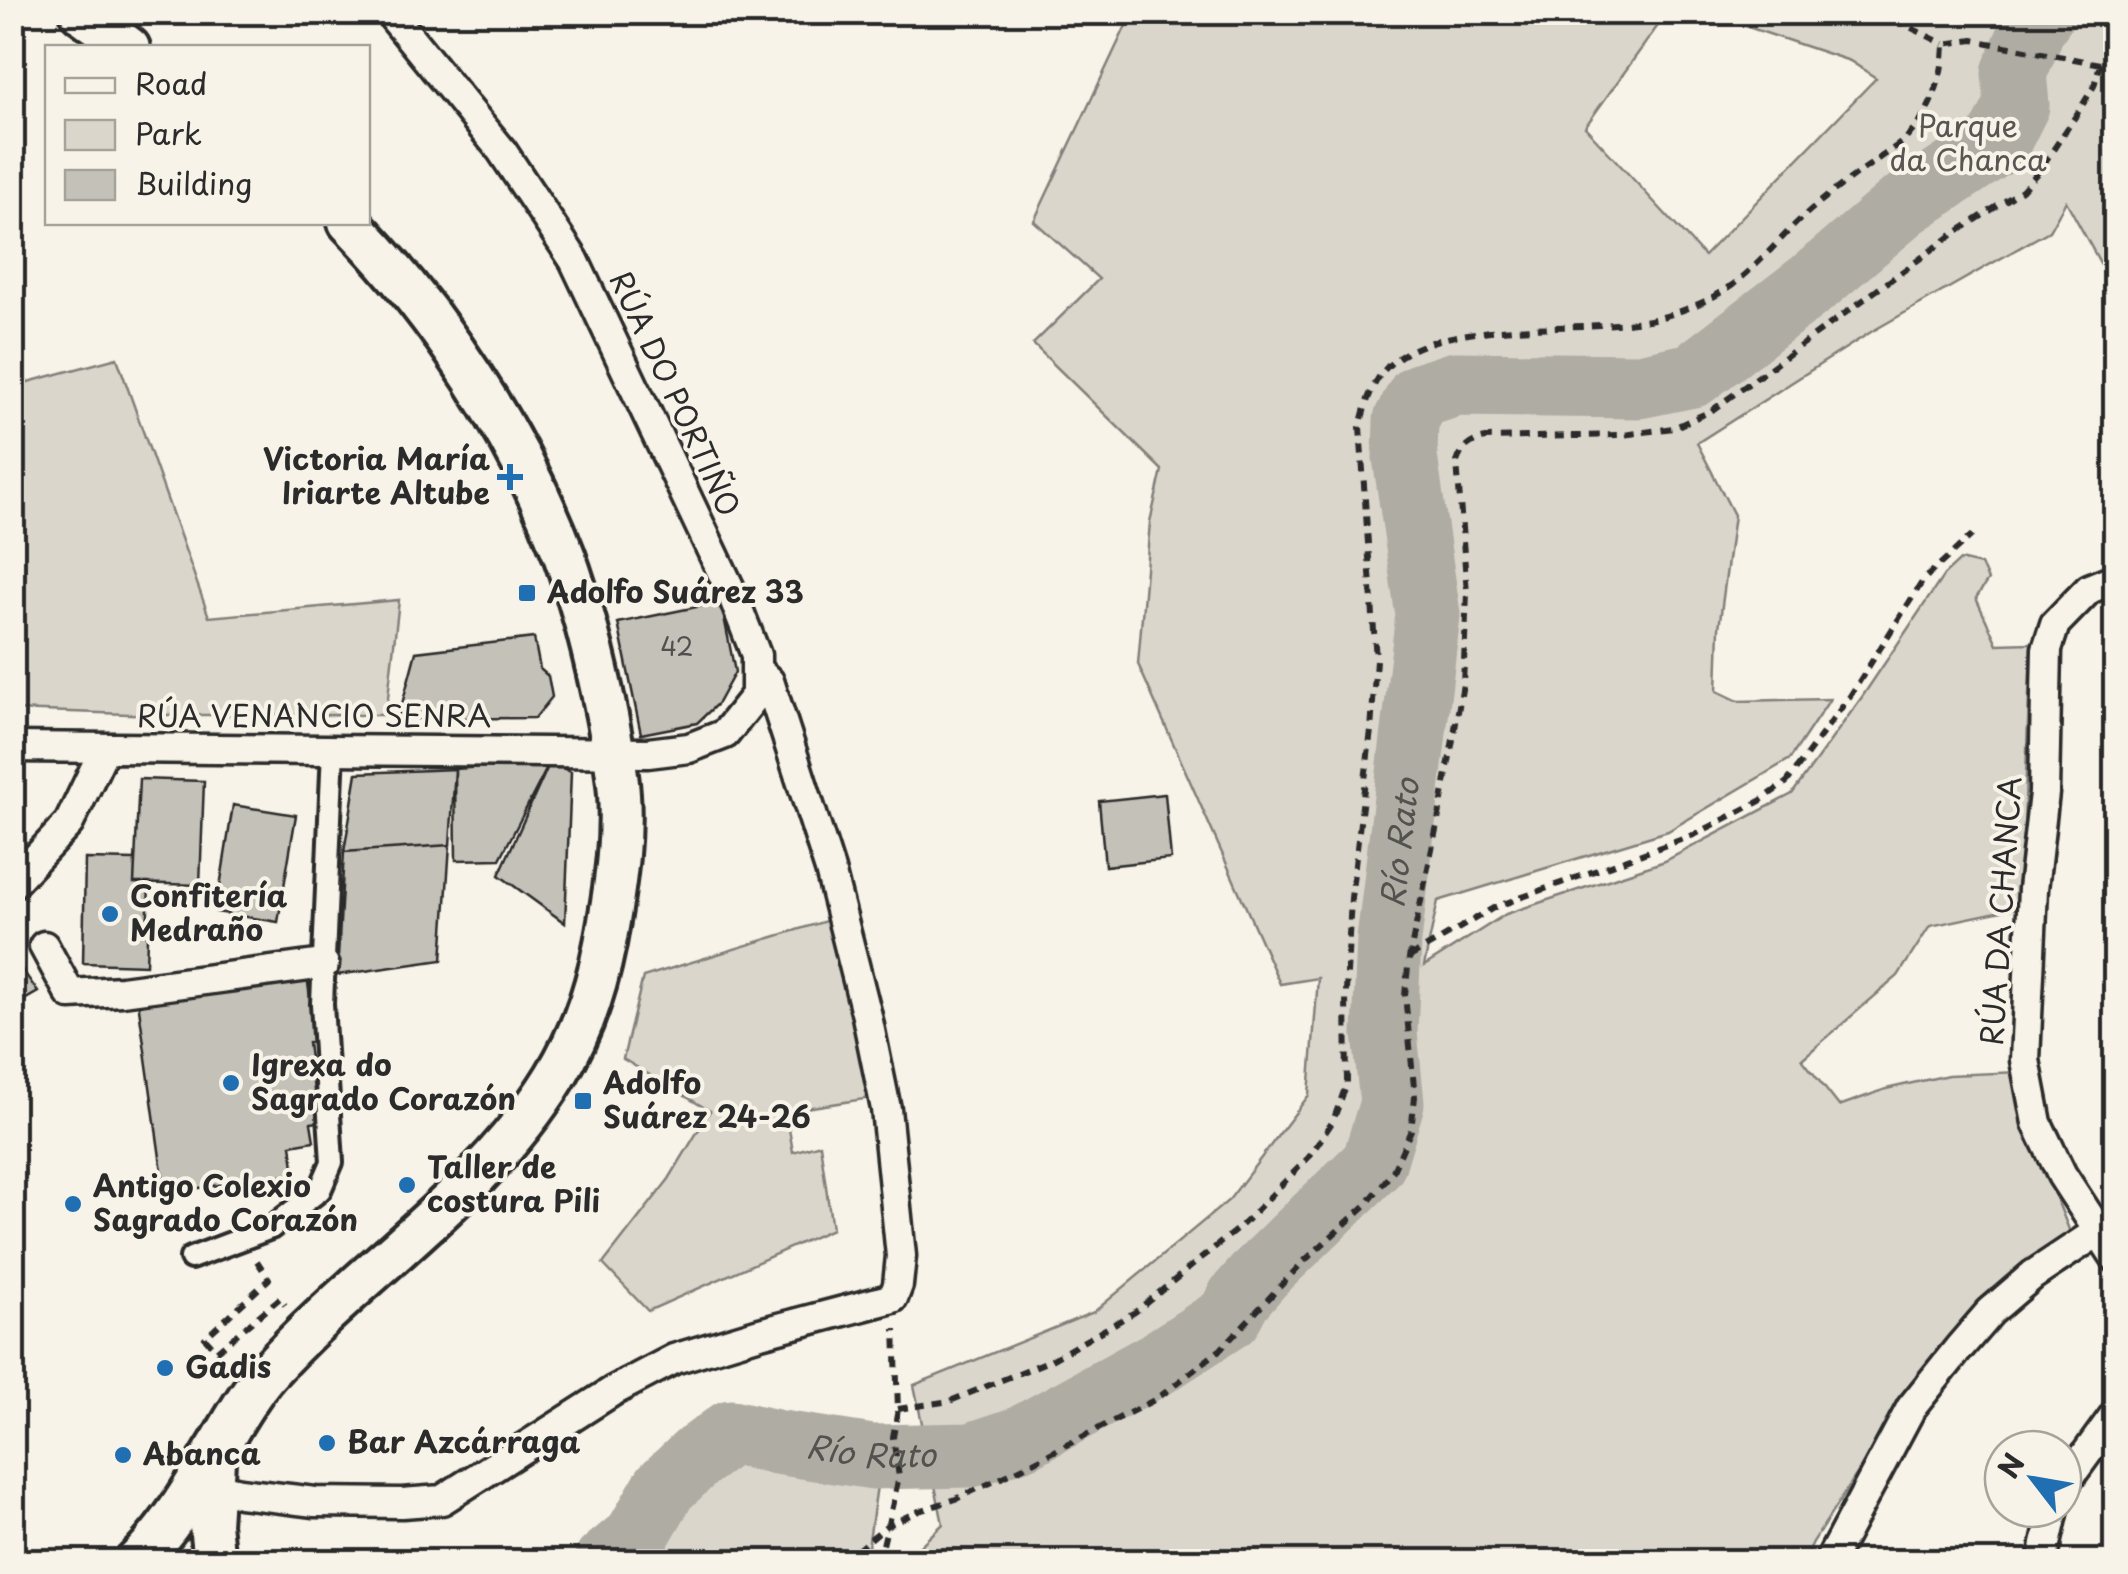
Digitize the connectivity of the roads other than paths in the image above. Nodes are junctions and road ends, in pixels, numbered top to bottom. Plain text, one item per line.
1 (81, 12) edge
2 (388, 12) edge
3 (125, 45) edge
4 (352, 225) edge
5 (2116, 578) edge
6 (756, 670) junction
7 (12, 747) edge
8 (105, 748) junction
9 (333, 749) junction
10 (614, 754) junction
11 (12, 884) edge
12 (44, 946) dead end
13 (324, 964) junction
14 (2099, 1232) junction
15 (191, 1258) dead end
16 (2116, 1258) edge
17 (2116, 1413) edge
18 (2083, 1458) edge
19 (214, 1467) junction
20 (2049, 1529) edge
21 (136, 1562) edge
22 (214, 1562) edge
23 (1829, 1562) edge
24 (2042, 1562) edge

1 - 3 main road
2 - 6 street, RÚA DO PORTIÑO
4 - 10 main road
5 - 14 street, RÚA DA CHANCA
6 - 10 street
6 - 19 street, RÚA DO PORTIÑO
7 - 8 street, RÚA VENANCIO SENRA
8 - 9 street, RÚA VENANCIO SENRA
8 - 11 street
9 - 10 street, RÚA VENANCIO SENRA
9 - 13 street
10 - 19 main road
12 - 13 street
13 - 15 street
14 - 16 street, RÚA DA CHANCA
14 - 23 street
17 - 18 street
19 - 21 main road
19 - 22 main road
20 - 24 street

